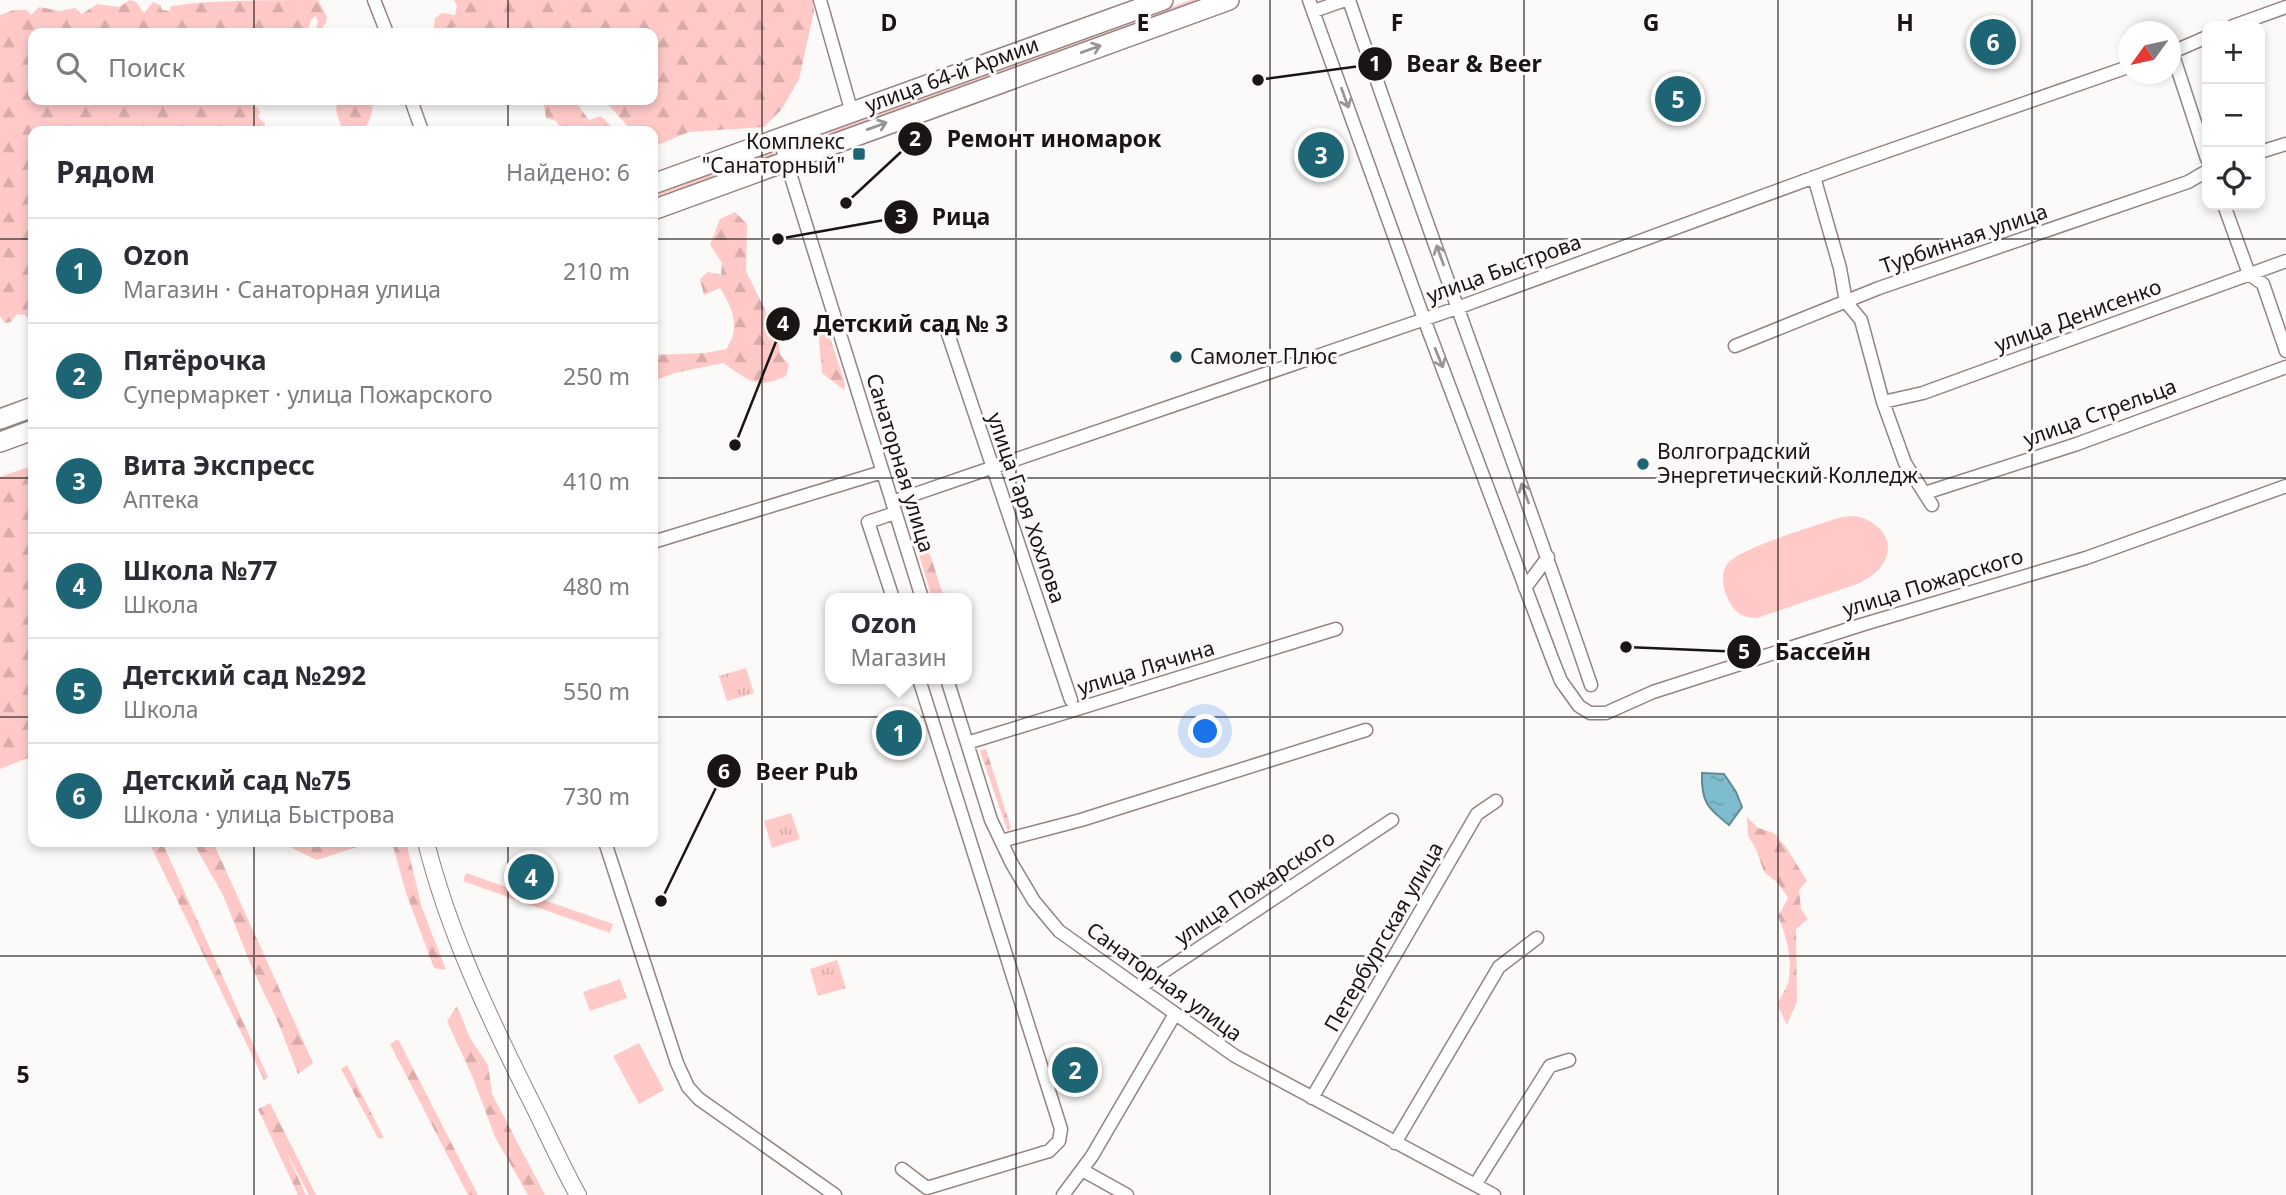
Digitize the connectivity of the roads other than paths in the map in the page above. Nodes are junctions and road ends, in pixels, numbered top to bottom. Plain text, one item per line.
1 (374, 0) edge
2 (820, 0) edge
3 (1163, 0) edge
4 (1228, 0) edge
5 (1347, 0) edge
6 (1312, 5) edge
7 (2286, 7) edge
8 (2247, 21) edge
9 (385, 28) edge
10 (2202, 39) edge
11 (2181, 48) edge
12 (2118, 71) edge
13 (2181, 82) edge
14 (413, 105) edge
15 (852, 113) junction
16 (420, 126) edge
17 (779, 138) junction
18 (2286, 144) edge
19 (2203, 147) edge
20 (2265, 150) edge
21 (787, 162) junction
22 (2202, 174) edge
23 (1814, 177) junction
24 (658, 182) edge
25 (658, 208) edge
26 (2226, 210) edge
27 (2286, 261) edge
28 (2249, 274) junction
29 (1846, 302) junction
30 (1457, 308) junction
31 (1424, 319) junction
32 (946, 328) dead end
33 (1735, 346) dead end
34 (2286, 351) edge
35 (2286, 368) edge
36 (1883, 402) junction
37 (28, 409) edge
38 (0, 419) edge
39 (28, 432) edge
40 (0, 442) edge
41 (992, 467) junction
42 (882, 472) junction
43 (2286, 486) edge
44 (893, 508) junction
45 (658, 540) edge
46 (1548, 557) junction
47 (1525, 588) junction
48 (891, 593) edge
49 (920, 593) edge
50 (1336, 629) dead end
51 (921, 684) edge
52 (949, 684) edge
53 (1591, 685) dead end
54 (1071, 700) dead end
55 (1366, 730) dead end
56 (967, 744) junction
57 (1496, 800) dead end
58 (1392, 820) dead end
59 (1001, 841) junction
60 (427, 847) edge
61 (607, 847) edge
62 (1537, 938) dead end
63 (1139, 988) junction
64 (1175, 1014) junction
65 (1569, 1059) dead end
66 (1312, 1098) junction
67 (1395, 1143) junction
68 (902, 1170) dead end
69 (1082, 1170) junction
70 (1475, 1185) junction
71 (578, 1195) edge
72 (835, 1195) edge
73 (1063, 1195) edge
74 (1127, 1195) edge
75 (1494, 1195) edge

1 - 9 street
2 - 15 street
3 - 15 highway, улица 64-й Армии
21 -> 4 highway, улица 64-й Армии
5 - 6 street
30 -> 5 street
6 -> 31 street
7 - 8 street
10 - 11 street
12 - 23 street, улица Быстрова
13 - 19 street
14 - 16 street
15 - 17 highway, улица 64-й Армии
17 - 21 street, Санаторная улица
17 - 24 highway, улица 64-й Армии
18 - 20 street
21 - 25 highway, улица 64-й Армии
21 - 42 street, Санаторная улица
22 - 29 street, Турбинная улица
23 - 29 street
23 - 30 street, улица Быстрова
26 - 28 street
27 - 28 street, улица Денисенко
28 - 34 street
28 - 36 street, улица Денисенко
29 - 33 street, Турбинная улица
29 - 36 street
30 - 31 street, улица Быстрова
46 -> 30 street
31 - 41 street, улица Быстрова
31 -> 47 street
32 - 41 street, улица Гаря Хохлова
35 - 36 street, улица Стрельца
37 - 38 highway
39 - 40 highway
41 - 44 street, улица Быстрова
41 - 54 street, улица Гаря Хохлова
42 - 44 street, Санаторная улица
42 - 45 street
43 - 47 street, улица Пожарского
44 - 48 street, улица Быстрова
44 - 49 street, Санаторная улица
46 - 47 street
46 - 53 street
50 - 56 street, улица Лячина
51 - 68 street
52 - 56 street, Санаторная улица
55 - 59 street
56 - 59 street, Санаторная улица
57 - 66 street, Петербургская улица
58 - 63 street, улица Пожарского
59 - 63 street, Санаторная улица
60 - 71 main road
61 - 72 street
62 - 67 street
63 - 64 street, Санаторная улица
64 - 66 street, Санаторная улица
64 - 69 street
65 - 70 street
66 - 67 street, Санаторная улица
67 - 70 street, Санаторная улица
69 - 73 street
69 - 74 street
70 - 75 street, Санаторная улица

